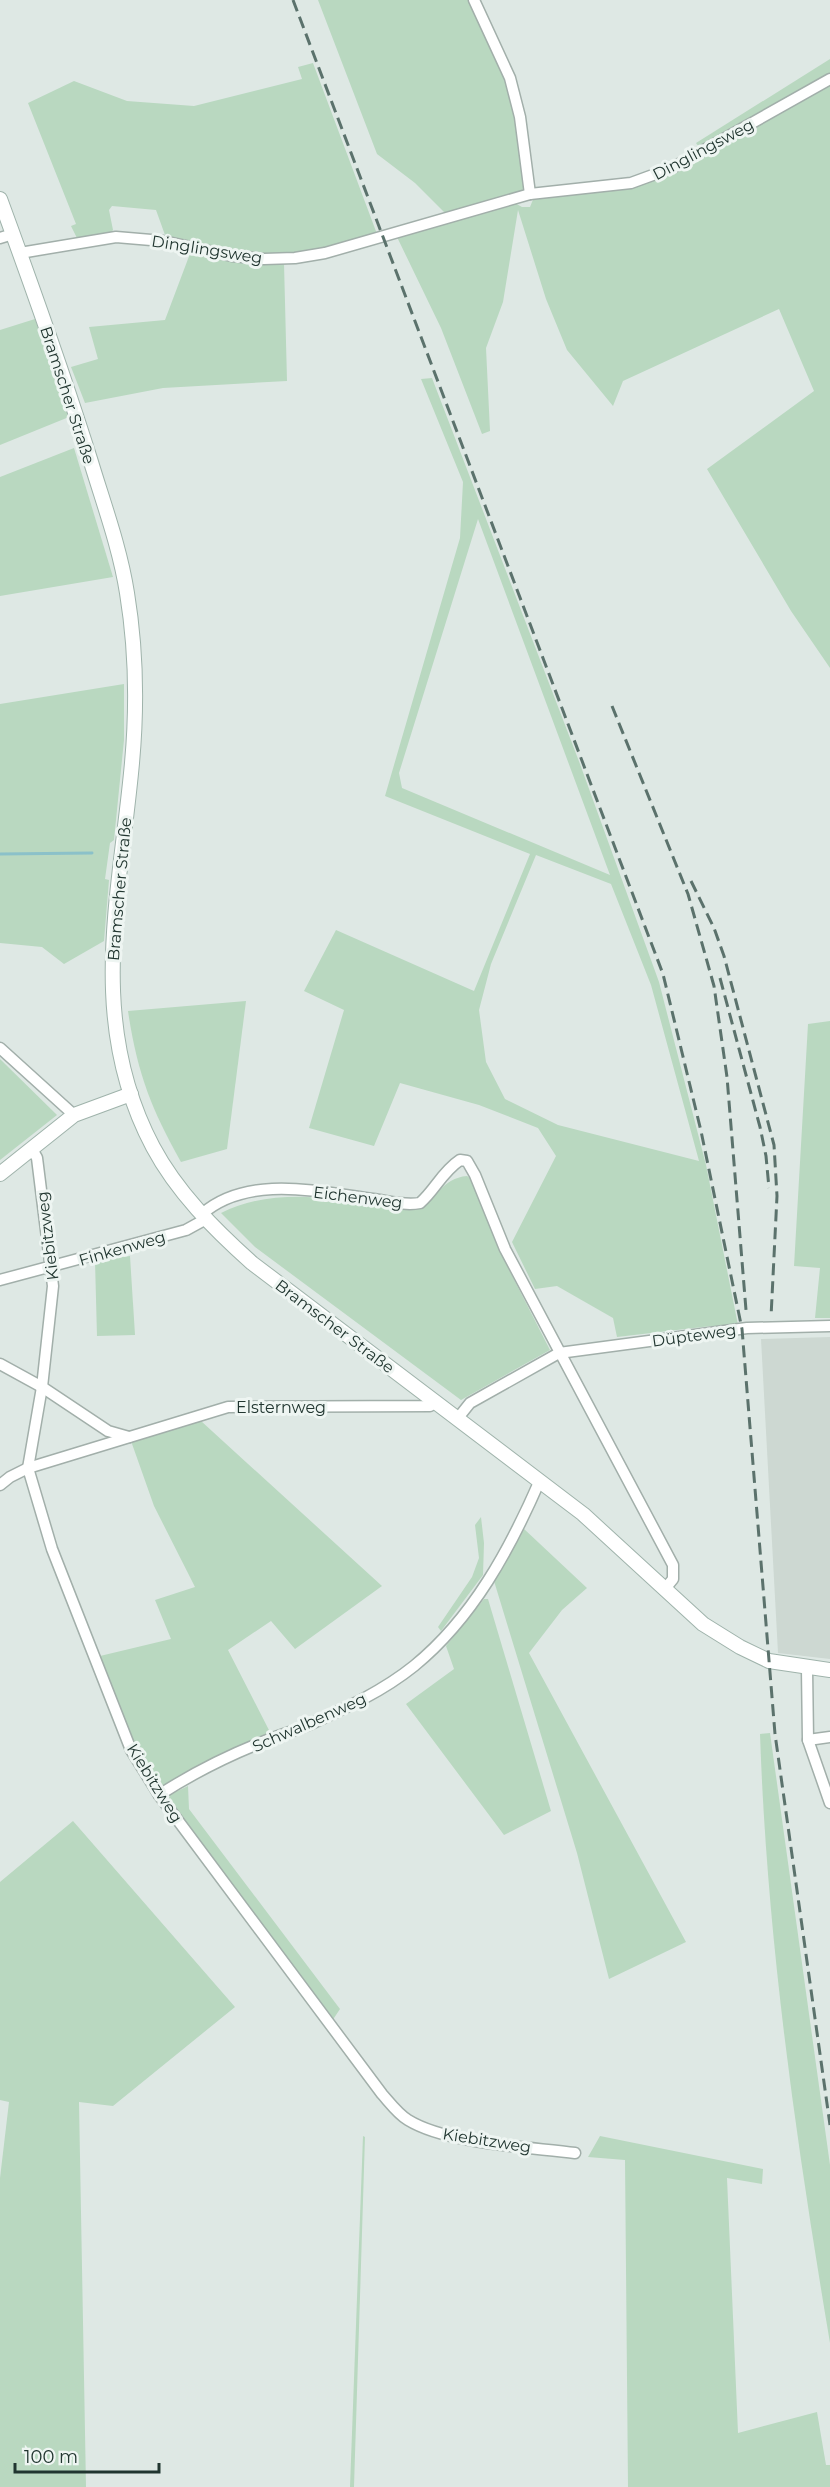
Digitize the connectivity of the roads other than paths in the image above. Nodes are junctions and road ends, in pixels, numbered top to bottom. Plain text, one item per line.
1 (474, 0) edge
2 (830, 79) edge
3 (530, 194) junction
4 (0, 199) edge
5 (6, 236) edge
6 (20, 253) junction
7 (0, 1048) edge
8 (130, 1094) junction
9 (74, 1115) junction
10 (32, 1149) junction
11 (0, 1174) edge
12 (204, 1217) junction
13 (53, 1268) junction
14 (0, 1280) edge
15 (830, 1326) edge
16 (559, 1353) junction
17 (0, 1364) edge
18 (42, 1387) junction
19 (435, 1402) junction
20 (458, 1418) junction
21 (130, 1437) junction
22 (28, 1468) junction
23 (540, 1480) junction
24 (0, 1485) edge
25 (664, 1590) junction
26 (807, 1669) junction
27 (830, 1671) edge
28 (830, 1737) edge
29 (808, 1740) junction
30 (159, 1795) junction
31 (830, 1803) edge
32 (575, 2153) dead end

1 - 3 street
2 - 3 street, Dinglingsweg
3 - 6 street, Dinglingsweg
4 - 5 street, Bramscher Straße
5 - 6 street, Bramscher Straße
6 - 8 street, Bramscher Straße
7 - 9 street
8 - 9 street
8 - 12 street, Bramscher Straße
9 - 10 street
10 - 11 street
10 - 13 street, Kiebitzweg
12 - 13 street, Finkenweg
12 - 16 street, Eichenweg
12 - 19 street, Bramscher Straße
13 - 14 street, Finkenweg
13 - 18 street, Kiebitzweg
15 - 16 street, Düpteweg
16 - 20 street
16 - 25 street, Eichenweg
17 - 18 street
18 - 21 street
18 - 22 street, Kiebitzweg
19 - 20 street, Bramscher Straße
19 - 21 street, Elsternweg
20 - 23 street, Bramscher Straße
21 - 22 street, Elsternweg
22 - 24 street, Elsternweg
22 - 30 street, Kiebitzweg
23 - 25 street, Bramscher Straße
23 - 30 street, Schwalbenweg
25 - 26 street, Bramscher Straße
26 - 27 street, Bramscher Straße
26 - 29 street
28 - 29 street
29 - 31 street
30 - 32 street, Kiebitzweg

